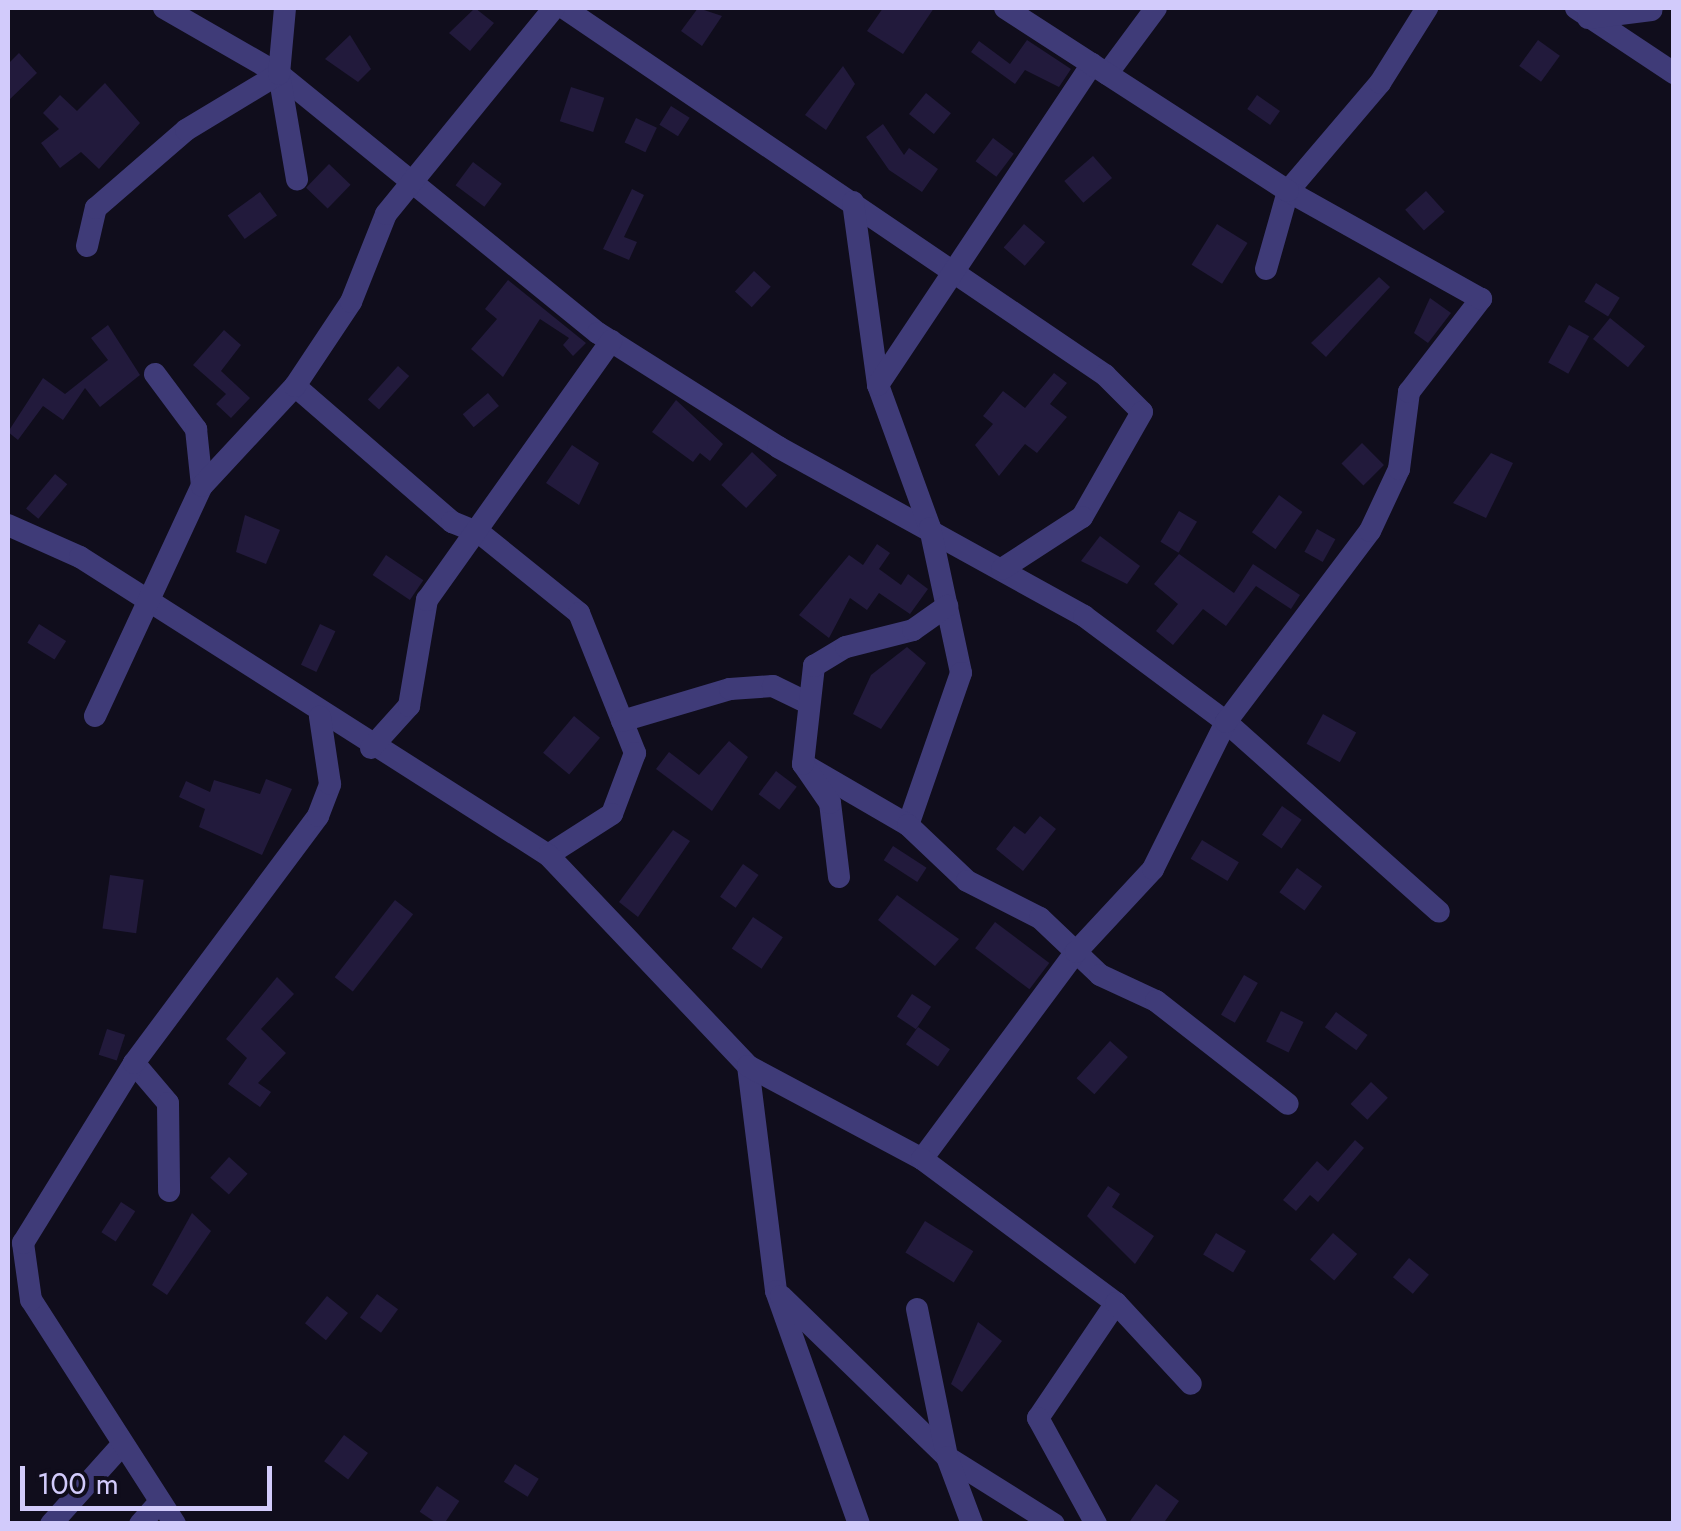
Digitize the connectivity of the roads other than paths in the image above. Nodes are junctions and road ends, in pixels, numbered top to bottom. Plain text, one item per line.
1 (164, 8) edge
2 (285, 8) edge
3 (554, 8) edge
4 (564, 8) edge
5 (1005, 8) edge
6 (1156, 8) edge
7 (1428, 8) edge
8 (1652, 10) dead end
9 (1582, 13) edge
10 (1099, 69) junction
11 (1674, 73) edge
12 (279, 74) junction
13 (415, 178) junction
14 (297, 179) dead end
15 (1288, 191) junction
16 (854, 202) junction
17 (86, 246) dead end
18 (1266, 269) dead end
19 (955, 272) junction
20 (611, 341) junction
21 (155, 374) dead end
22 (878, 385) junction
23 (294, 386) junction
24 (202, 486) junction
25 (8, 525) edge
26 (930, 528) junction
27 (481, 534) junction
28 (1002, 568) junction
29 (145, 598) junction
30 (947, 606) junction
31 (804, 701) junction
32 (95, 716) dead end
33 (320, 717) junction
34 (622, 721) junction
35 (1226, 722) junction
36 (371, 748) junction
37 (804, 764) junction
38 (908, 825) junction
39 (548, 854) junction
40 (839, 877) dead end
41 (1439, 912) dead end
42 (1076, 952) junction
43 (134, 1063) junction
44 (748, 1066) junction
45 (1288, 1104) dead end
46 (922, 1159) junction
47 (169, 1190) dead end
48 (15, 1242) edge
49 (776, 1291) junction
50 (1116, 1303) junction
51 (917, 1309) dead end
52 (1192, 1384) dead end
53 (120, 1447) junction
54 (947, 1457) junction
55 (159, 1503) junction
56 (51, 1524) edge
57 (140, 1524) edge
58 (175, 1524) edge
59 (859, 1524) edge
60 (972, 1524) edge
61 (1054, 1524) edge
62 (1096, 1524) edge

1 - 12 street
2 - 12 street
3 - 13 street
4 - 16 street
5 - 10 street
6 - 10 street
7 - 15 street
8 - 9 street
9 - 11 street
10 - 15 street
10 - 19 street
12 - 13 street
12 - 14 street
12 - 17 street
13 - 20 street
13 - 23 street
15 - 18 street
15 - 35 street
16 - 19 street
16 - 22 street
19 - 22 street
19 - 28 street
20 - 26 street
20 - 27 street
21 - 24 street
22 - 26 street
23 - 24 street
23 - 27 street
24 - 29 street
25 - 29 street
26 - 28 street
26 - 30 street
27 - 34 street
27 - 36 street
28 - 35 street
29 - 32 street
29 - 33 street
30 - 31 street
30 - 38 street
31 - 34 street
31 - 37 street
33 - 36 street
33 - 43 street
34 - 39 street
35 - 41 street
35 - 42 street
36 - 39 street
37 - 38 street
37 - 40 street
38 - 42 street
39 - 44 street
42 - 45 street
42 - 46 street
43 - 47 street
43 - 48 street
44 - 46 street
44 - 49 street
46 - 50 street
48 - 53 street
49 - 54 street
49 - 59 street
50 - 52 street
50 - 62 street
51 - 54 street
53 - 55 street
53 - 56 street
54 - 60 street
54 - 61 street
55 - 57 street
55 - 58 street

